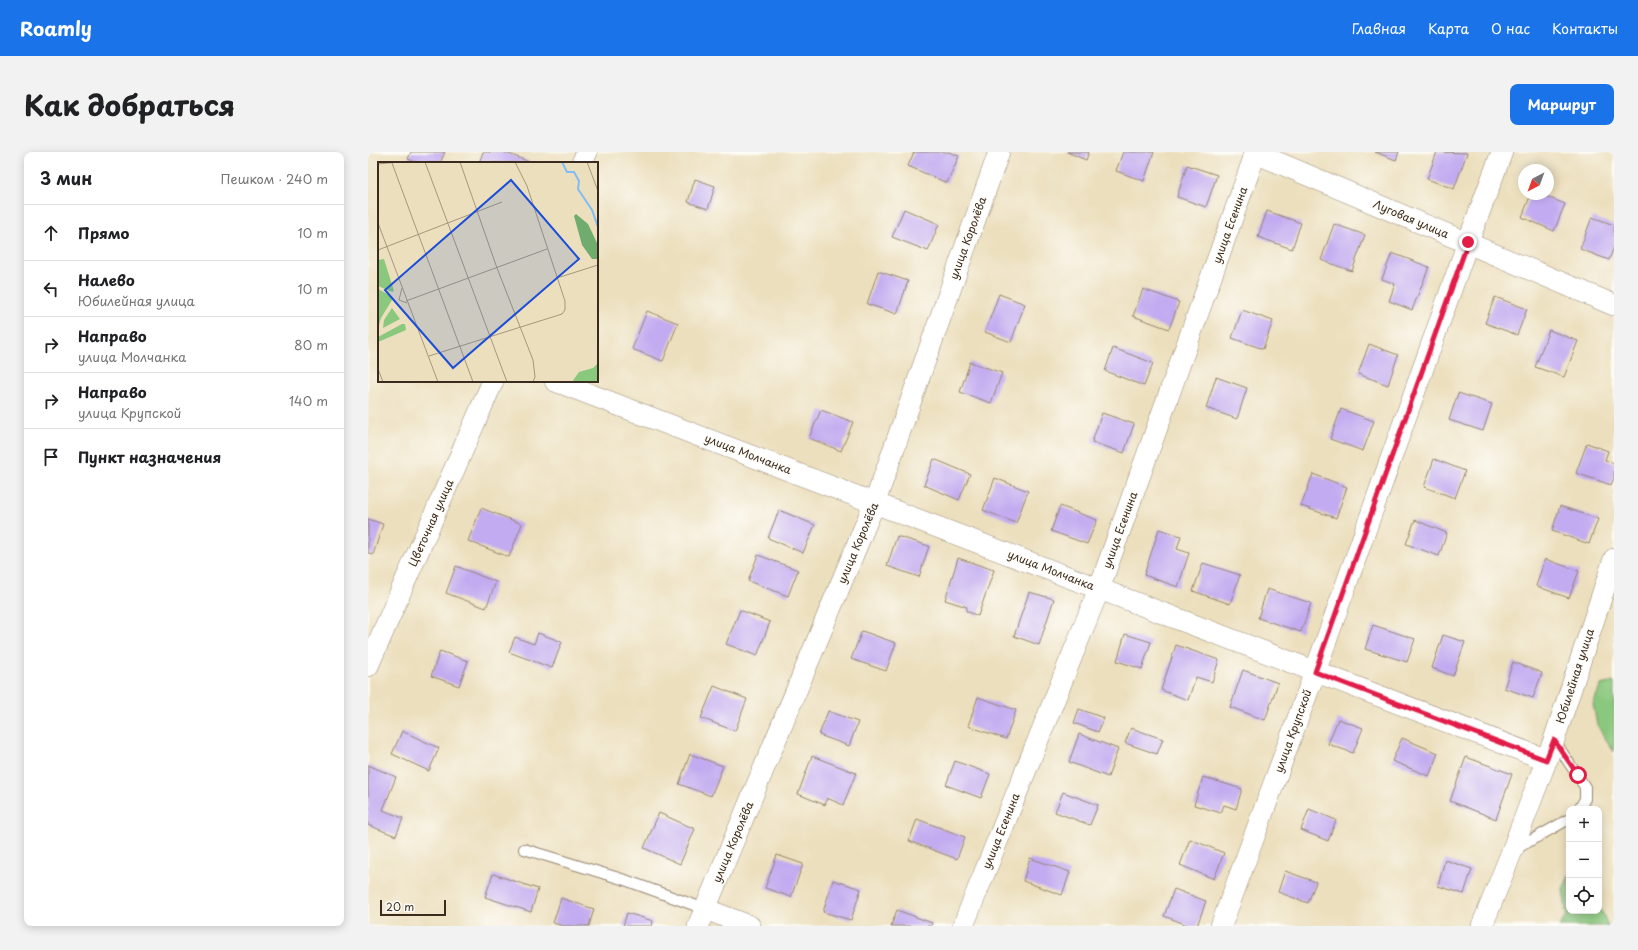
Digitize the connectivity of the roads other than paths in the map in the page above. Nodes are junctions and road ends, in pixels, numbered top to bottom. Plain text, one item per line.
1 (587, 152) edge
2 (999, 152) edge
3 (1255, 152) edge
4 (1502, 152) edge
5 (582, 162) edge
6 (1468, 242) junction
7 (1614, 305) edge
8 (493, 382) edge
9 (558, 382) edge
10 (875, 502) junction
11 (1614, 558) edge
12 (1099, 589) junction
13 (368, 666) edge
14 (1315, 672) junction
15 (1554, 740) junction
16 (1546, 760) junction
17 (1581, 806) edge
18 (1566, 821) edge
19 (524, 849) dead end
20 (1512, 851) junction
21 (701, 918) edge
22 (750, 926) edge
23 (963, 926) edge
24 (1221, 926) edge
25 (1482, 926) edge

1 - 5 street
2 - 10 street, улица Королёва
3 - 6 street, Луговая улица
3 - 12 street, улица Есенина
4 - 6 street, улица Крупской
6 - 7 street, Луговая улица
6 - 14 street, улица Крупской
8 - 13 street, Цветочная улица
9 - 10 street, улица Молчанка
10 - 12 street, улица Молчанка
10 - 21 street, улица Королёва
11 - 15 street, Юбилейная улица
12 - 14 street, улица Молчанка
12 - 23 street, улица Есенина
14 - 16 street, улица Молчанка
14 - 24 street, улица Крупской
15 - 16 street, Юбилейная улица
15 - 17 lane
16 - 20 street, Юбилейная улица
18 - 20 lane
19 - 21 lane
20 - 25 street, Юбилейная улица
21 - 22 street

